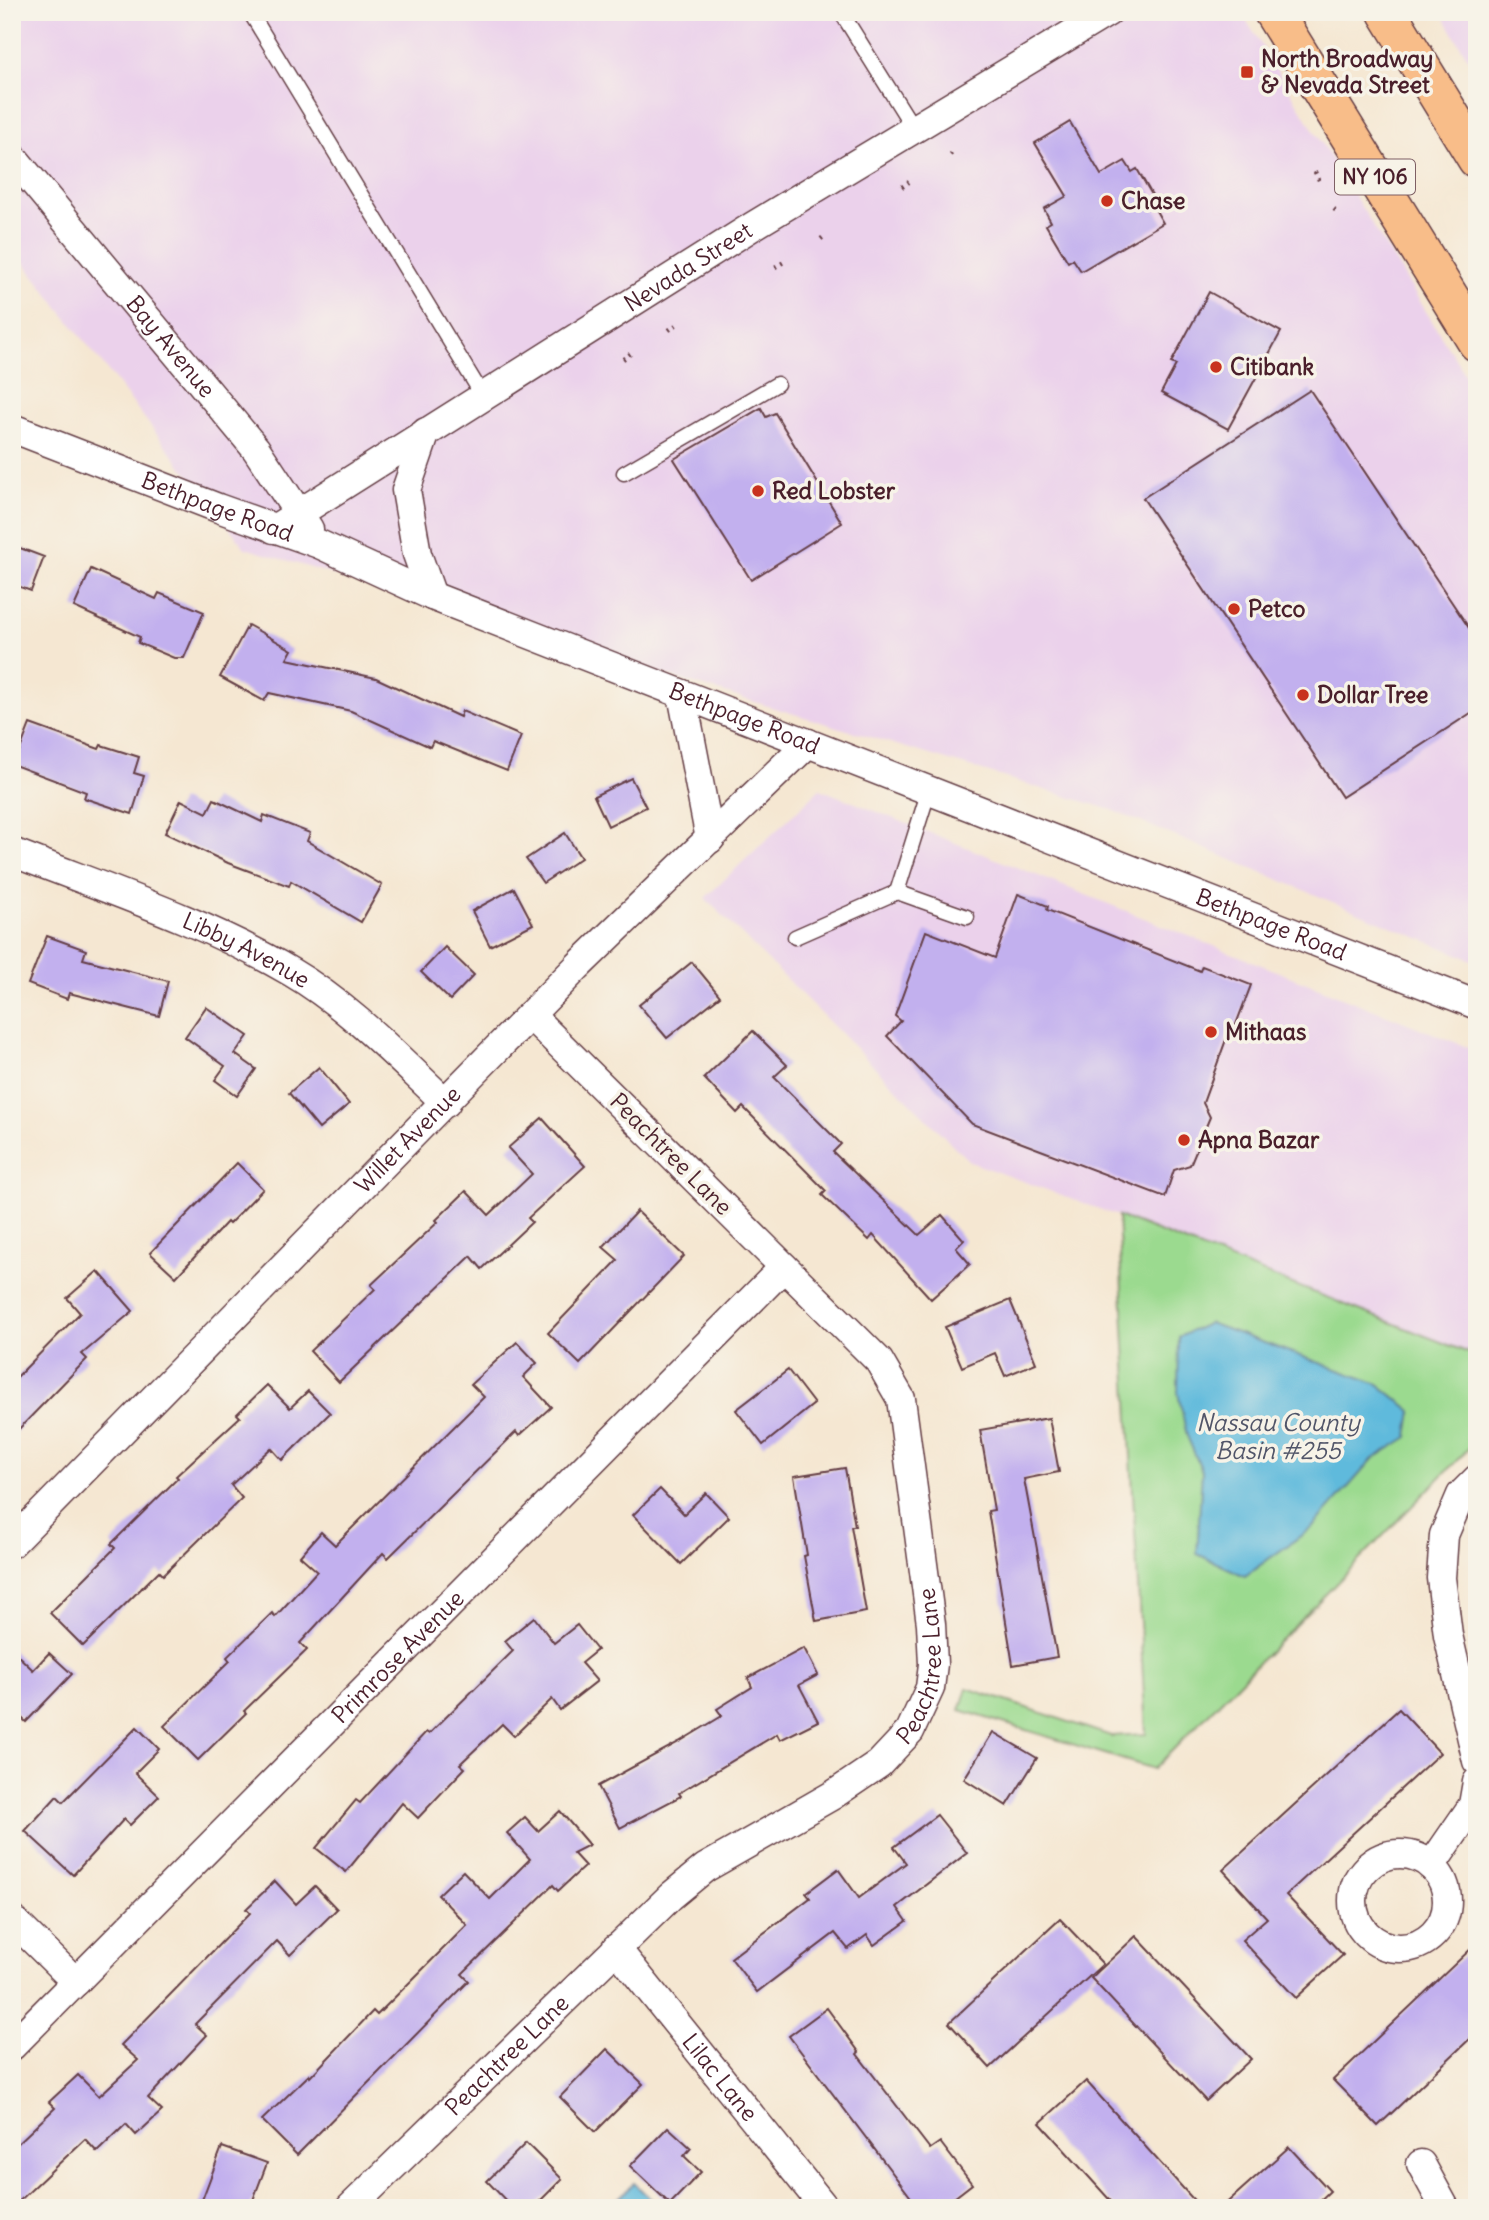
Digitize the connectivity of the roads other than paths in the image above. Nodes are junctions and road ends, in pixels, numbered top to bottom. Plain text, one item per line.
1 (250, 12) edge
2 (841, 12) edge
3 (1108, 12) edge
4 (1273, 12) edge
5 (1387, 12) edge
6 (914, 129) junction
7 (12, 156) edge
8 (1477, 159) edge
9 (1477, 342) edge
10 (777, 384) dead end
11 (483, 396) junction
12 (12, 428) edge
13 (426, 432) junction
14 (624, 473) dead end
15 (299, 513) junction
16 (274, 529) junction
17 (319, 544) junction
18 (432, 596) junction
19 (682, 694) junction
20 (808, 743) junction
21 (929, 790) junction
22 (710, 839) junction
23 (12, 852) edge
24 (897, 892) junction
25 (967, 918) dead end
26 (795, 937) dead end
27 (1477, 1005) edge
28 (530, 1015) junction
29 (446, 1102) junction
30 (784, 1267) junction
31 (1477, 1479) edge
32 (12, 1543) edge
33 (1477, 1761) edge
34 (1477, 1782) edge
35 (1431, 1866) dead end
36 (12, 1919) edge
37 (616, 1948) junction
38 (76, 1982) junction
39 (12, 2046) edge
40 (1421, 2164) dead end
41 (350, 2208) edge
42 (825, 2208) edge
43 (1445, 2208) edge

1 - 11 lane
2 - 6 lane
3 - 6 street, Nevada Street
4 - 9 main road, NY 106
5 - 8 main road
6 - 11 street, Nevada Street
7 - 15 street, Bay Avenue
10 - 14 lane
11 - 13 street, Nevada Street
12 - 16 street, Bethpage Road
13 - 15 street, Nevada Street
13 - 18 street
15 - 16 street, Nevada Street
15 - 17 street, Bay Avenue
16 - 17 street, Bethpage Road
17 - 18 street, Bethpage Road
18 - 19 street, Bethpage Road
19 - 20 street, Bethpage Road
19 - 22 street
20 - 21 street, Bethpage Road
20 - 22 street, Willet Avenue
21 - 24 lane
21 - 27 street, Bethpage Road
22 - 28 street, Willet Avenue
23 - 29 street, Libby Avenue
24 - 25 lane
24 - 26 lane
28 - 29 street, Willet Avenue
28 - 30 street, Peachtree Lane
29 - 32 street, Willet Avenue
30 - 37 street, Peachtree Lane
30 - 38 street, Primrose Avenue
31 - 33 street
34 - 35 street
36 - 38 street
37 - 41 street, Peachtree Lane
37 - 42 street, Lilac Lane
38 - 39 street, Primrose Avenue
40 - 43 street

